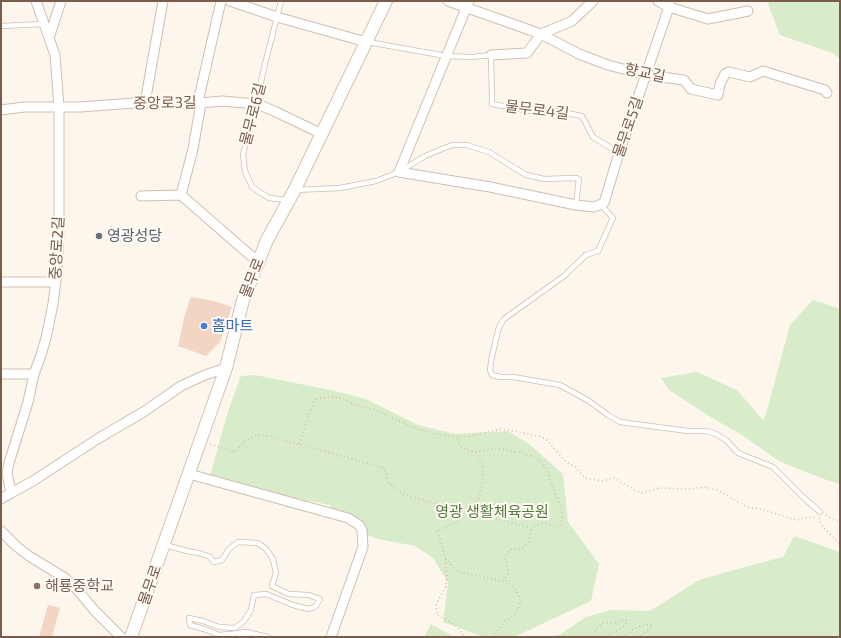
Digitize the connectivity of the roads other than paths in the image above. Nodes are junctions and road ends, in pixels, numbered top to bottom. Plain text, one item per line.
1 (36, 1) edge
2 (61, 1) edge
3 (163, 1) edge
4 (221, 1) edge
5 (230, 1) edge
6 (281, 1) edge
7 (386, 1) edge
8 (448, 1) edge
9 (593, 1) edge
10 (658, 1) edge
11 (468, 4) edge
12 (669, 4) edge
13 (748, 11) dead end
14 (277, 17) junction
15 (44, 24) junction
16 (1, 26) edge
17 (542, 34) junction
18 (49, 38) junction
19 (366, 42) junction
20 (491, 55) junction
21 (446, 56) junction
22 (646, 75) junction
23 (827, 93) dead end
24 (199, 102) junction
25 (145, 103) junction
26 (256, 104) junction
27 (59, 107) junction
28 (1, 110) edge
29 (322, 134) junction
30 (619, 153) junction
31 (399, 172) junction
32 (181, 195) junction
33 (292, 195) junction
34 (141, 196) dead end
35 (600, 204) junction
36 (576, 205) junction
37 (258, 262) junction
38 (1, 282) edge
39 (56, 282) junction
40 (226, 368) junction
41 (1, 374) edge
42 (34, 374) junction
43 (189, 474) junction
44 (10, 492) junction
45 (1, 498) edge
46 (819, 513) road end
47 (1, 531) edge
48 (164, 545) junction
49 (121, 637) edge
50 (131, 637) edge
51 (239, 637) edge
52 (248, 637) edge
53 (268, 637) edge
54 (331, 637) edge

1 - 15 street, 중앙로2길
2 - 18 street
3 - 25 street
4 - 24 street
5 - 14 street
6 - 14 lane, 물무로6길
7 - 19 main road, 물무로
8 - 11 street, 향교길
9 - 17 street
10 - 12 street
11 - 17 street, 향교길
11 - 21 street
12 - 13 street
12 - 22 street, 물무로5길
14 - 19 street
14 - 26 lane, 물무로6길
15 - 16 lane
15 - 18 street, 중앙로2길
17 - 20 street
17 - 22 street, 향교길
18 - 27 street, 중앙로2길
19 - 21 lane
19 - 29 main road, 물무로
20 - 21 lane
20 - 30 lane, 물무로4길
21 - 31 street
22 - 23 street, 향교길
22 - 30 street, 물무로5길
24 - 25 street, 중앙로3길
24 - 26 street, 중앙로3길
24 - 32 street
25 - 27 street, 중앙로3길
26 - 29 street, 중앙로3길
26 - 33 lane, 물무로6길
27 - 28 street, 중앙로3길
27 - 39 street, 중앙로2길
29 - 33 main road, 물무로
30 - 35 street, 물무로5길
31 - 33 lane
31 - 36 street
31 - 36 lane
32 - 34 street
32 - 37 street
33 - 37 main road, 물무로
35 - 36 street
35 - 46 lane
37 - 40 main road, 물무로
38 - 39 street
39 - 42 street, 중앙로2길
40 - 43 main road, 물무로
40 - 44 street
41 - 42 street
42 - 44 street, 중앙로2길
43 - 48 main road, 물무로
43 - 54 street
44 - 45 street
47 - 49 street
48 - 50 main road, 물무로
48 - 53 lane
51 - 52 lane

